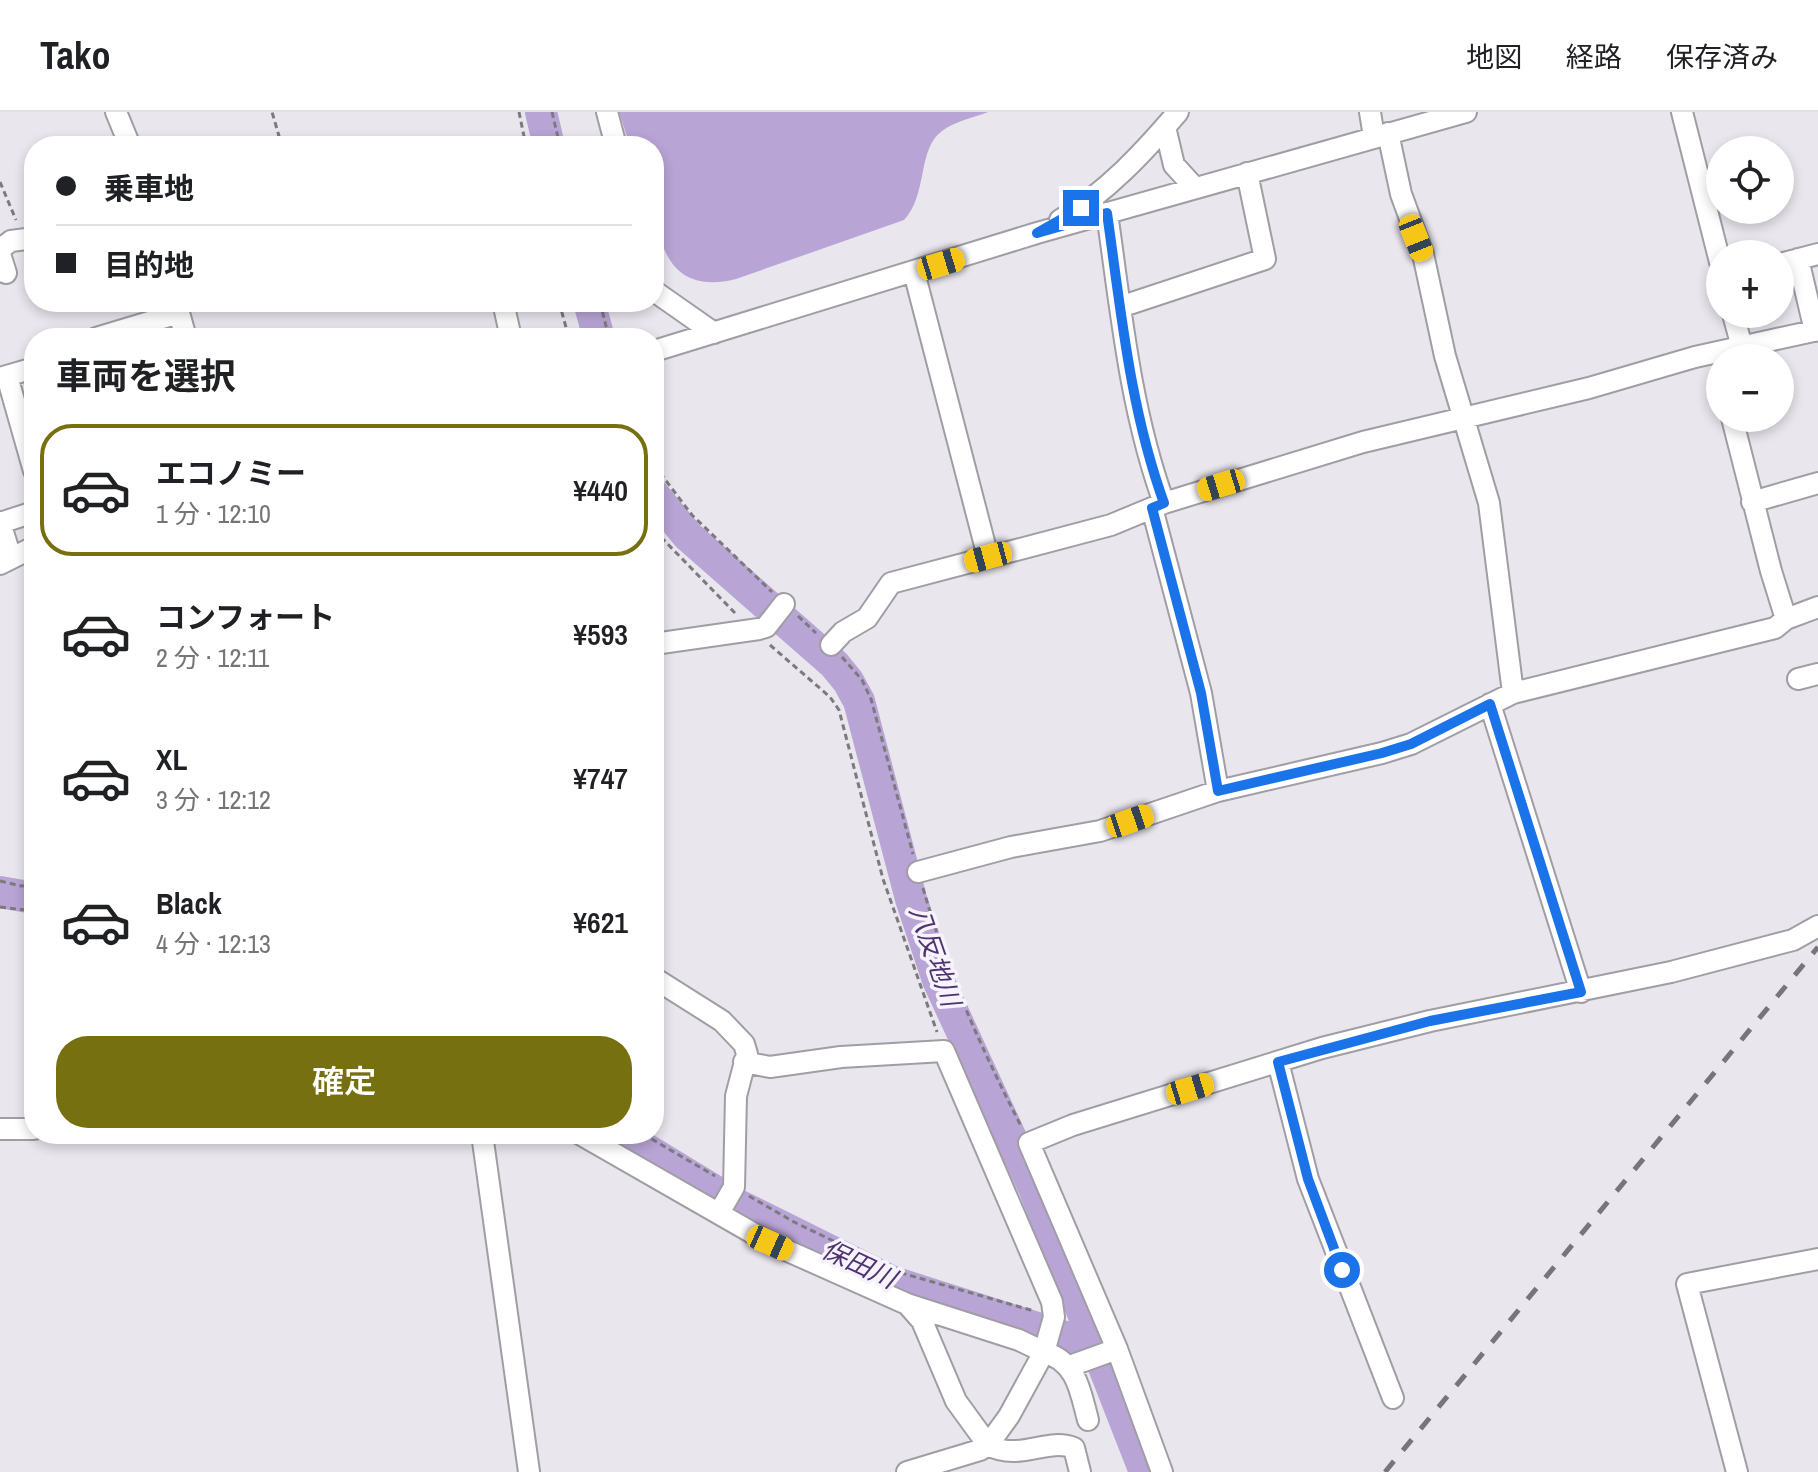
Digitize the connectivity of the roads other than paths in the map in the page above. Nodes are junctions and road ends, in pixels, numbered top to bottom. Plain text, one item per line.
1 (116, 112) edge
2 (607, 112) edge
3 (1370, 112) edge
4 (1466, 112) edge
5 (1682, 112) edge
6 (1172, 119) edge
7 (1381, 135) junction
8 (126, 136) edge
9 (613, 136) edge
10 (1247, 173) junction
11 (1195, 188) junction
12 (1107, 213) junction
13 (1037, 233) junction
14 (1714, 240) edge
15 (24, 241) edge
16 (2, 259) edge
17 (1799, 259) edge
18 (914, 272) junction
19 (664, 298) edge
20 (1120, 307) junction
21 (167, 312) edge
22 (123, 328) edge
23 (1816, 331) edge
24 (714, 333) junction
25 (1756, 344) edge
26 (664, 348) edge
27 (1706, 364) edge
28 (24, 370) edge
29 (3, 377) edge
30 (1465, 418) junction
31 (1735, 432) edge
32 (24, 441) edge
33 (1818, 483) edge
34 (1752, 502) junction
35 (1158, 505) junction
36 (24, 515) edge
37 (0, 523) edge
38 (24, 552) edge
39 (988, 557) junction
40 (5, 561) edge
41 (1818, 607) edge
42 (771, 616) road end
43 (1786, 619) junction
44 (664, 642) edge
45 (831, 645) road end
46 (1513, 693) junction
47 (1490, 704) junction
48 (1218, 791) junction
49 (918, 872) road end
50 (1818, 926) edge
51 (664, 985) edge
52 (1581, 992) junction
53 (744, 1062) junction
54 (1278, 1062) junction
55 (0, 1129) edge
56 (24, 1129) edge
57 (483, 1144) edge
58 (602, 1144) edge
59 (727, 1200) junction
60 (1818, 1259) edge
61 (907, 1304) junction
62 (1113, 1350) junction
63 (1044, 1352) junction
64 (1078, 1362) junction
65 (1393, 1398) dead end
66 (1088, 1420) dead end
67 (988, 1445) junction
68 (529, 1472) edge
69 (907, 1472) edge
70 (1080, 1472) edge
71 (1162, 1472) edge
72 (1737, 1472) edge

1 - 8 street
2 - 9 street
3 - 7 street
4 - 7 street
5 - 14 street
6 - 11 street
6 - 13 street
7 - 10 street
7 - 30 street
10 - 11 street
10 - 20 street
11 - 12 street
12 - 13 street
12 - 20 street
13 - 18 street
15 - 16 street
17 - 23 street
18 - 24 street
18 - 39 street
19 - 24 street
20 - 35 street
21 - 22 street
23 - 25 street
24 - 26 street
27 - 30 street
28 - 29 street
29 - 32 street
30 - 35 street
30 - 46 street
31 - 34 street
33 - 34 street
34 - 43 street
35 - 39 street
35 - 48 street
36 - 37 street
37 - 40 street
38 - 40 street
39 - 45 street
41 - 43 street
42 - 44 street
43 - 46 street
46 - 47 street
47 - 48 street
47 - 52 street
48 - 49 street
50 - 52 street
51 - 53 street
52 - 54 street
53 - 59 street
53 - 63 street
54 - 62 street
54 - 65 street
55 - 56 street
57 - 68 street
58 - 59 street
59 - 61 street
60 - 72 street
61 - 63 street
61 - 67 street
62 - 64 street
62 - 71 street
63 - 64 street
63 - 67 street
64 - 66 street
67 - 69 street
67 - 70 street

